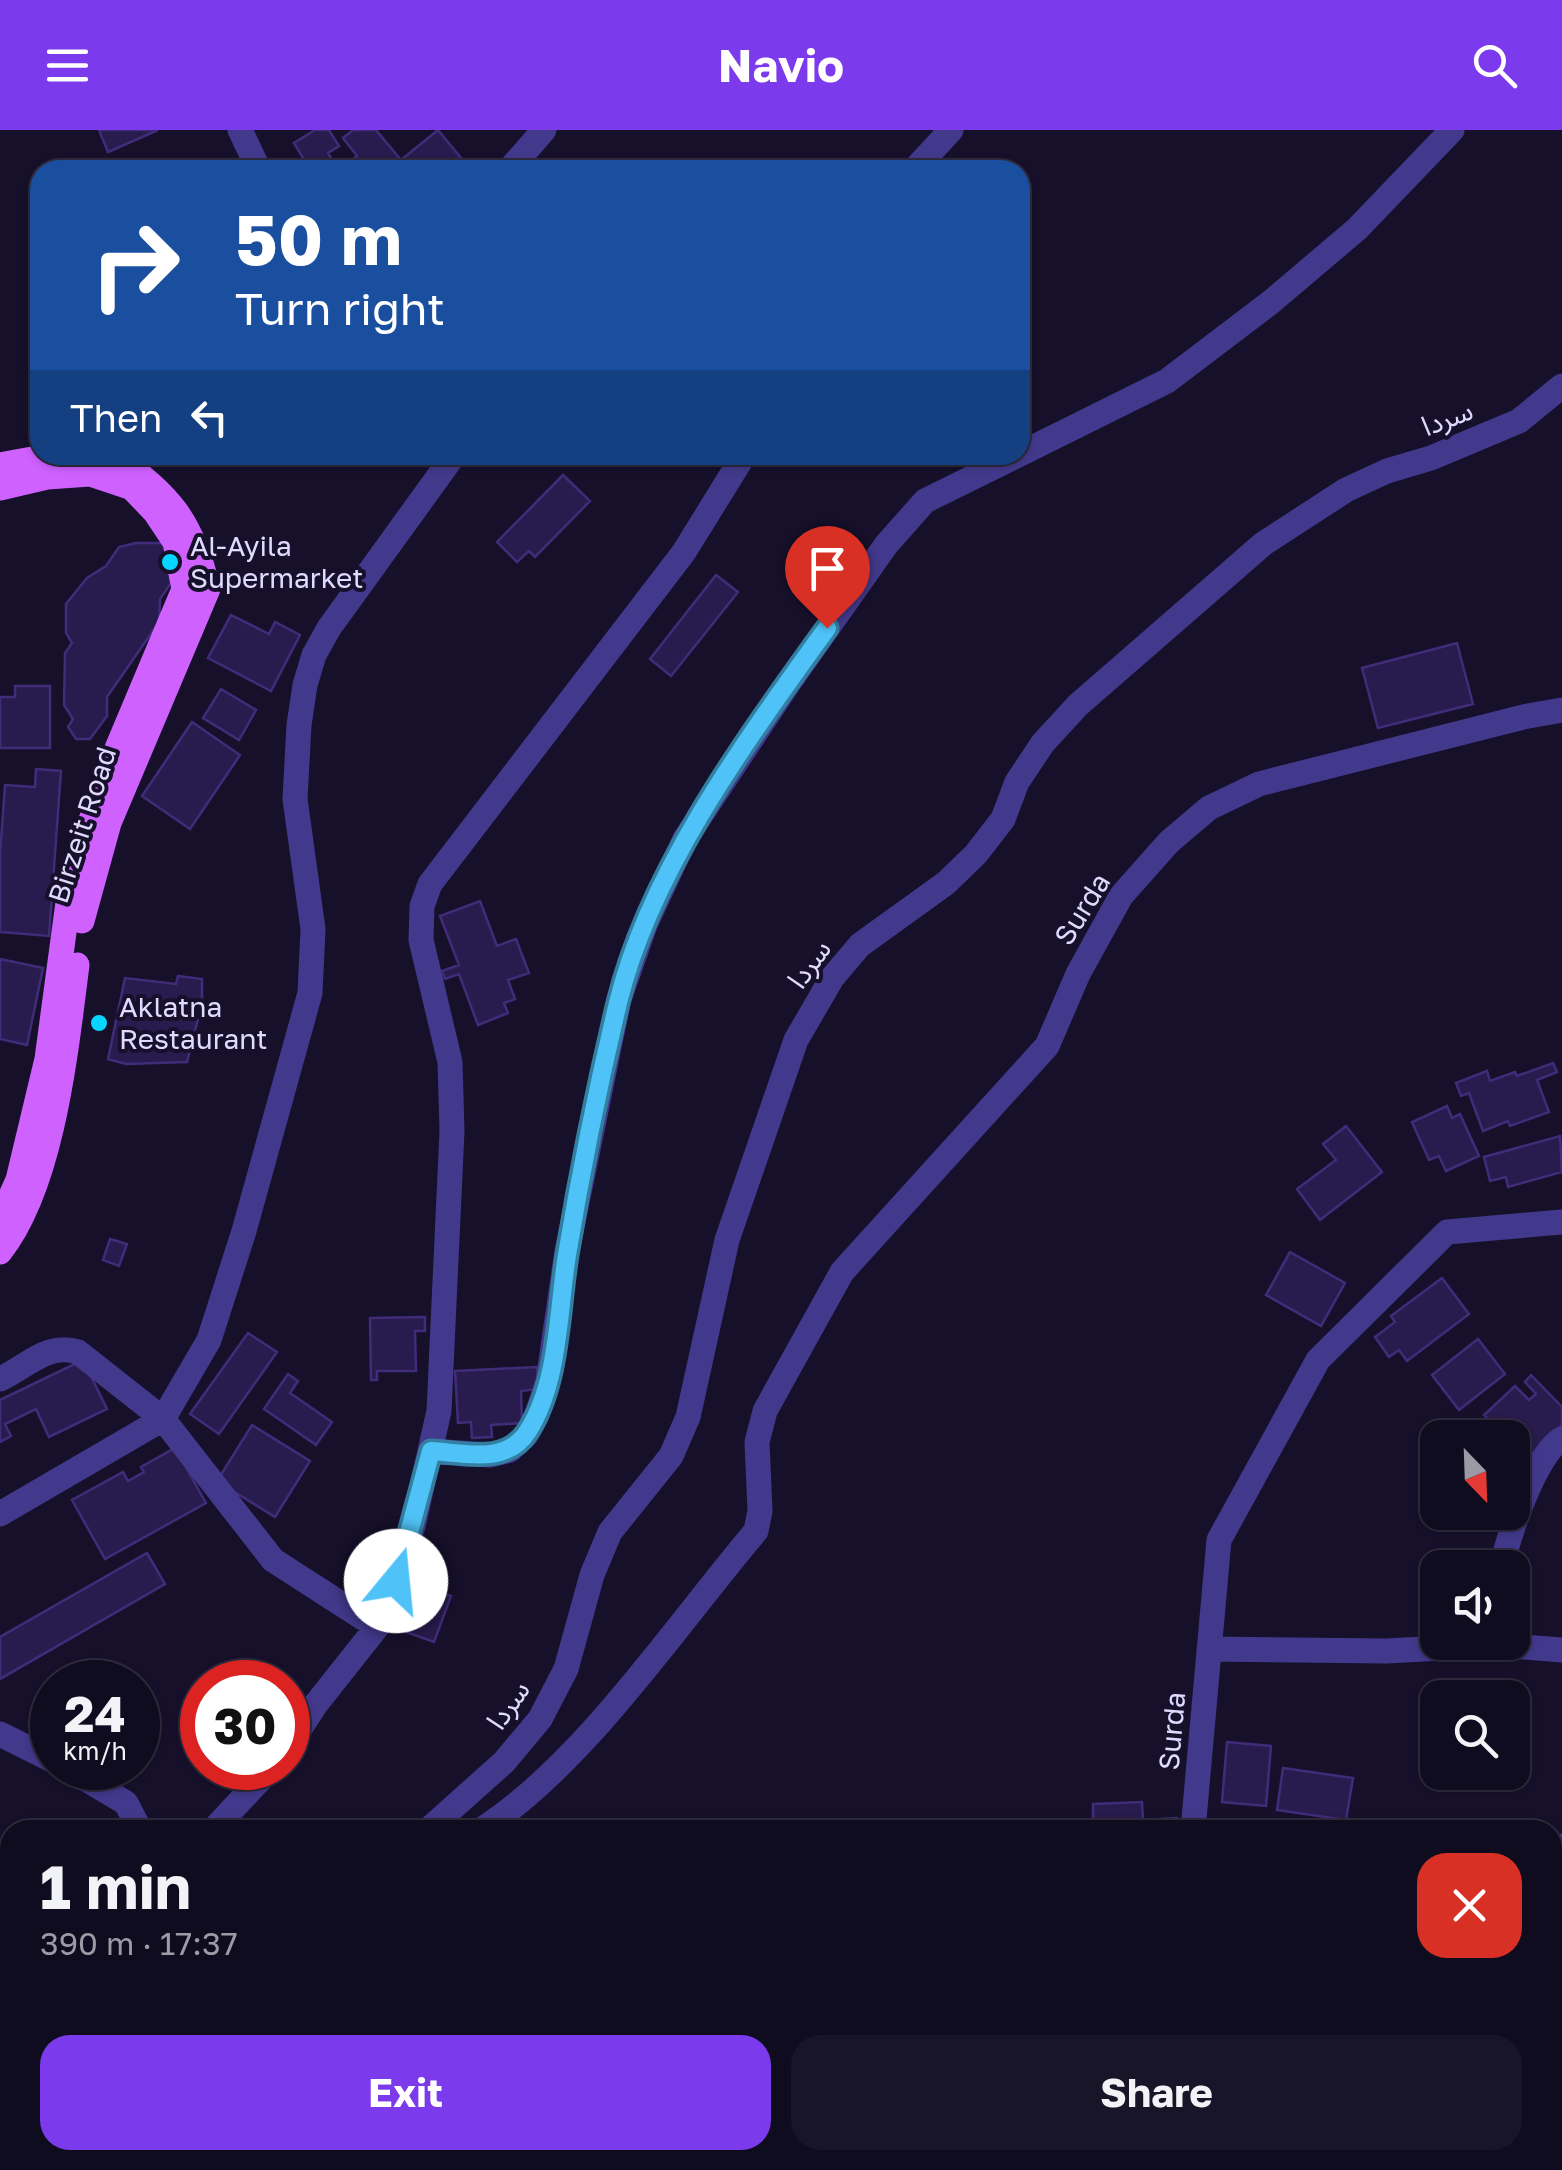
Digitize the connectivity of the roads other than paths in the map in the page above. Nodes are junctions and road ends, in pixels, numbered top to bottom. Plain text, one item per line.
1 (240, 130) edge
2 (544, 130) edge
3 (951, 130) edge
4 (1452, 130) edge
5 (254, 160) edge
6 (517, 160) edge
7 (923, 160) edge
8 (1562, 386) edge
9 (1030, 449) edge
10 (30, 460) edge
11 (99, 465) edge
12 (112, 465) edge
13 (447, 465) edge
14 (738, 465) edge
15 (999, 465) edge
16 (0, 466) edge
17 (0, 488) edge
18 (1562, 710) edge
19 (56, 1060) junction
20 (0, 1220) edge
21 (1562, 1222) edge
22 (0, 1252) edge
23 (0, 1379) edge
24 (163, 1419) junction
25 (1562, 1439) edge
26 (431, 1451) junction
27 (0, 1514) edge
28 (1508, 1550) edge
29 (377, 1627) junction
30 (1530, 1647) edge
31 (1420, 1648) edge
32 (1209, 1649) junction
33 (1562, 1650) edge
34 (310, 1713) edge
35 (0, 1734) edge
36 (30, 1749) edge
37 (104, 1790) edge
38 (250, 1790) edge
39 (135, 1820) edge
40 (222, 1820) edge
41 (439, 1820) edge
42 (493, 1820) edge
43 (1194, 1820) edge

1 - 5 street
2 - 6 street
3 - 7 street
4 - 9 street
8 - 41 street, سردا
10 - 16 main road
11 - 17 main road
12 - 19 main road
13 - 24 street
14 - 26 street
15 - 26 street
18 - 42 street, Surda
19 - 20 main road
19 - 22 main road
21 - 32 street, Surda
23 - 24 street
24 - 27 street
24 - 29 street
25 - 28 street
26 - 29 street
29 - 34 street
30 - 33 street
31 - 32 street
32 - 43 street, Surda
35 - 36 street
37 - 39 street
38 - 40 street

